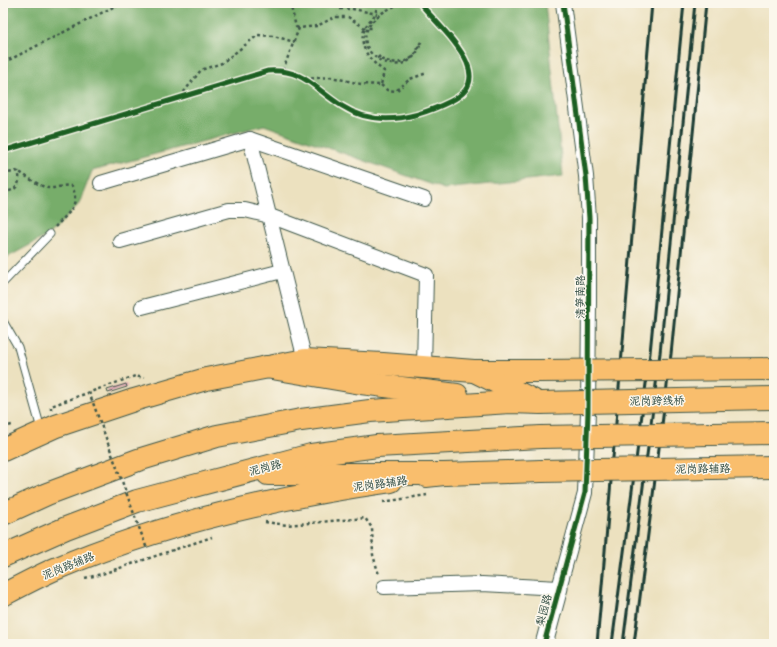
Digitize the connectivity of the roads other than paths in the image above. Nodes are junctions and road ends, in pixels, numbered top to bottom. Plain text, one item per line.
1 (565, 7) edge
2 (250, 139) junction
3 (101, 183) dead end
4 (424, 199) dead end
5 (270, 216) junction
6 (50, 234) road end
7 (120, 241) dead end
8 (282, 271) junction
9 (3, 283) edge
10 (142, 307) dead end
11 (3, 320) edge
12 (305, 360) junction
13 (266, 367) junction
14 (424, 367) junction
15 (774, 369) edge
16 (474, 371) junction
17 (774, 398) edge
18 (510, 402) junction
19 (540, 403) junction
20 (42, 433) junction
21 (774, 434) edge
22 (3, 450) edge
23 (774, 467) edge
24 (237, 474) junction
25 (444, 474) junction
26 (3, 514) edge
27 (3, 556) edge
28 (384, 587) road end
29 (560, 588) junction
30 (3, 595) edge
31 (544, 644) edge
32 (551, 644) edge

1 - 29 street, 清笋南路
2 - 3 street
2 - 4 street
2 - 5 street
5 - 7 street
5 - 8 street
5 - 14 street
6 - 9 lane
8 - 10 street
8 - 12 street
11 - 20 lane
12 - 13 main road
12 - 14 main road
13 - 18 main road
13 - 20 main road
14 - 16 main road
15 - 16 main road, bridge
16 - 19 main road
17 - 19 main road, 泥岗跨线桥, bridge
18 - 19 main road
18 - 26 main road
20 - 22 main road
21 - 24 main road, 泥岗路, bridge
23 - 25 main road, 泥岗路辅路, bridge
24 - 25 main road
24 - 27 main road, 泥岗路
25 - 30 main road, 泥岗路辅路
28 - 29 street
29 - 31 street, 梨园路
29 - 32 street, 梨园路

